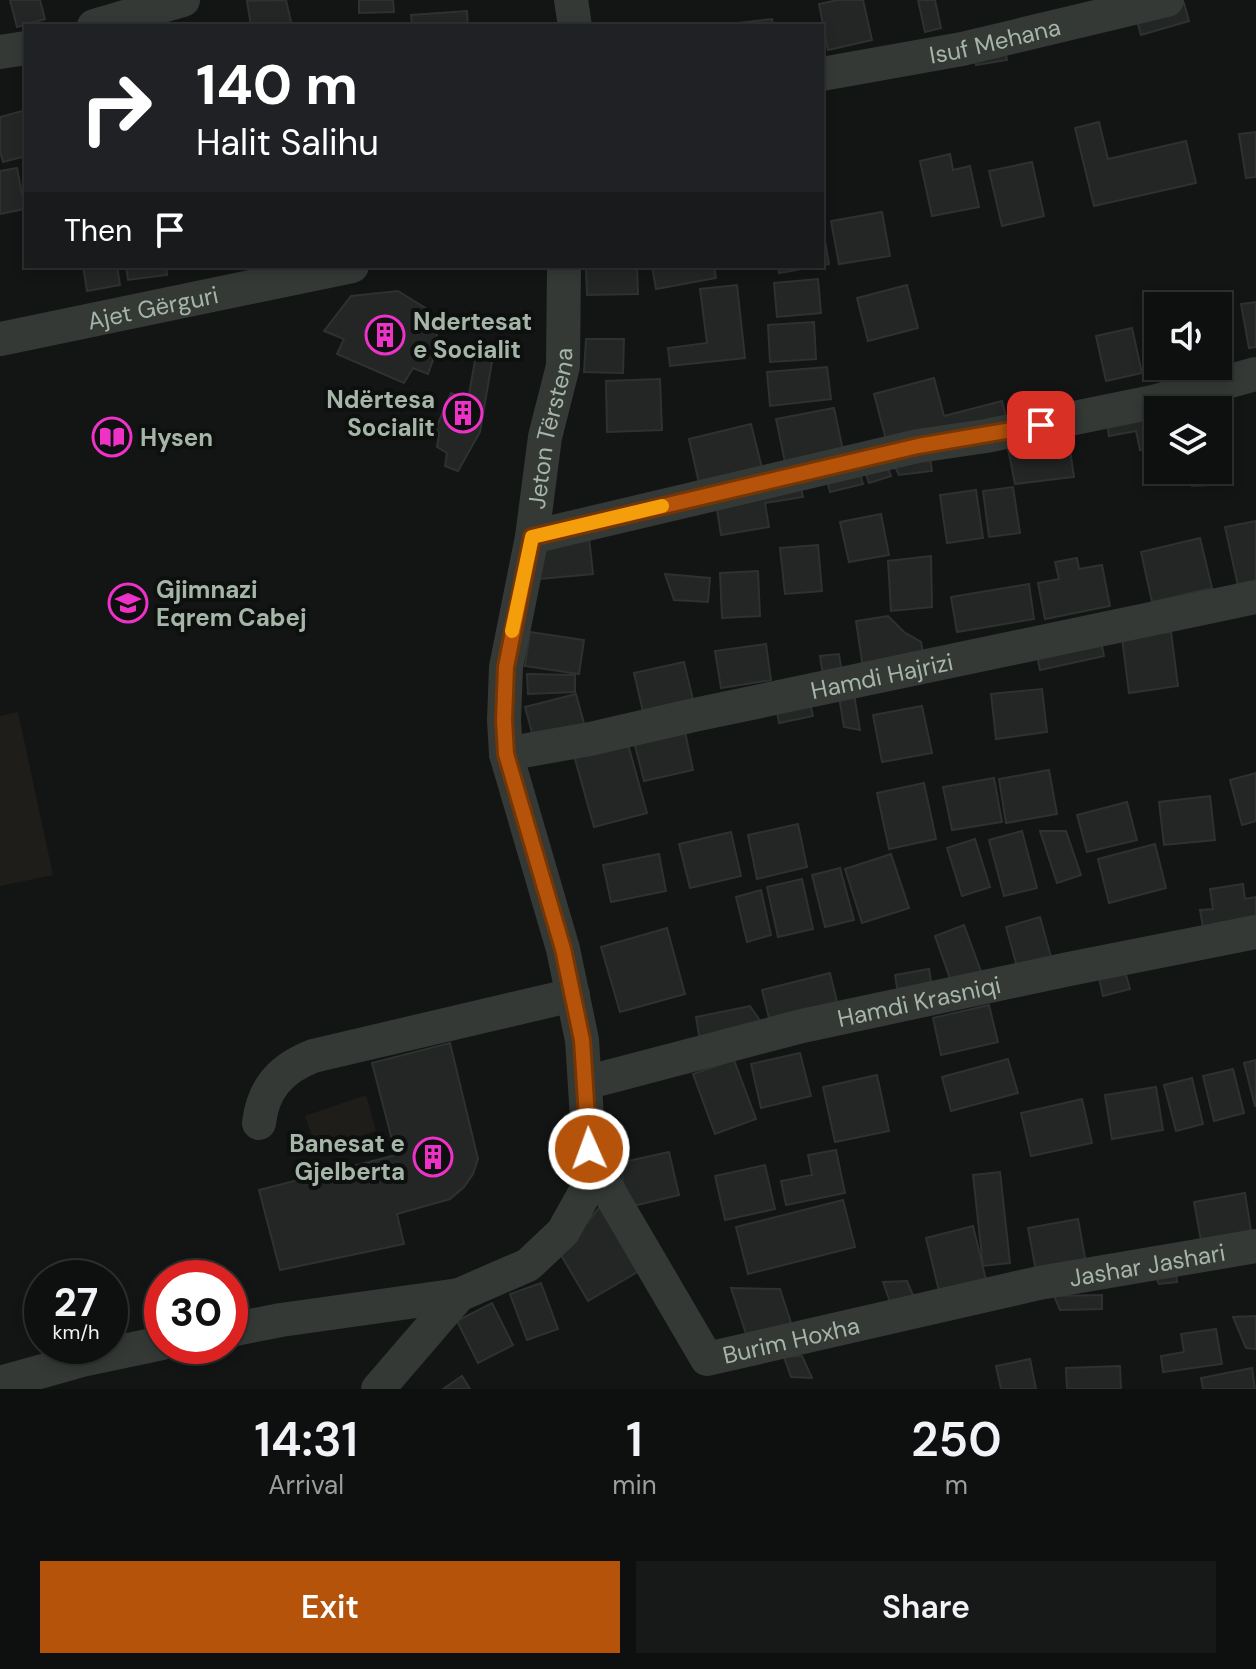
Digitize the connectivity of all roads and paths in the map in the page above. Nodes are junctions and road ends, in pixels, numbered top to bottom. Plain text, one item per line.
1 (183, 0) edge
2 (571, 0) edge
3 (1167, 0) edge
4 (101, 24) edge
5 (575, 24) edge
6 (24, 48) edge
7 (0, 52) edge
8 (824, 74) edge
9 (342, 268) edge
10 (564, 268) edge
11 (0, 339) edge
12 (1256, 374) edge
13 (532, 537) junction
14 (1256, 597) edge
15 (506, 754) junction
16 (1256, 932) edge
17 (573, 995) junction
18 (585, 1083) junction
19 (259, 1123) dead end
20 (597, 1171) junction
21 (1256, 1246) edge
22 (1039, 1283) joint
23 (459, 1295) junction
24 (248, 1326) edge
25 (144, 1347) edge
26 (0, 1383) edge
27 (378, 1389) edge

1 - 4 street
2 - 5 street
3 - 8 street, Isuf Mehana
6 - 7 street
9 - 11 street, Ajet Gërguri
10 - 13 street, Jeton Tërstena
12 - 13 street
13 - 15 street, Jeton Tërstena
14 - 15 street, Hamdi Hajrizi
15 - 17 street, Jeton Tërstena
16 - 18 street, Hamdi Krasniqi
17 - 18 street, Jeton Tërstena
17 - 19 street
18 - 20 street, Jeton Tërstena
20 - 22 street, Burim Hoxha
20 - 23 street
21 - 22 street, Jashar Jashari
23 - 24 street
23 - 27 street
25 - 26 street

